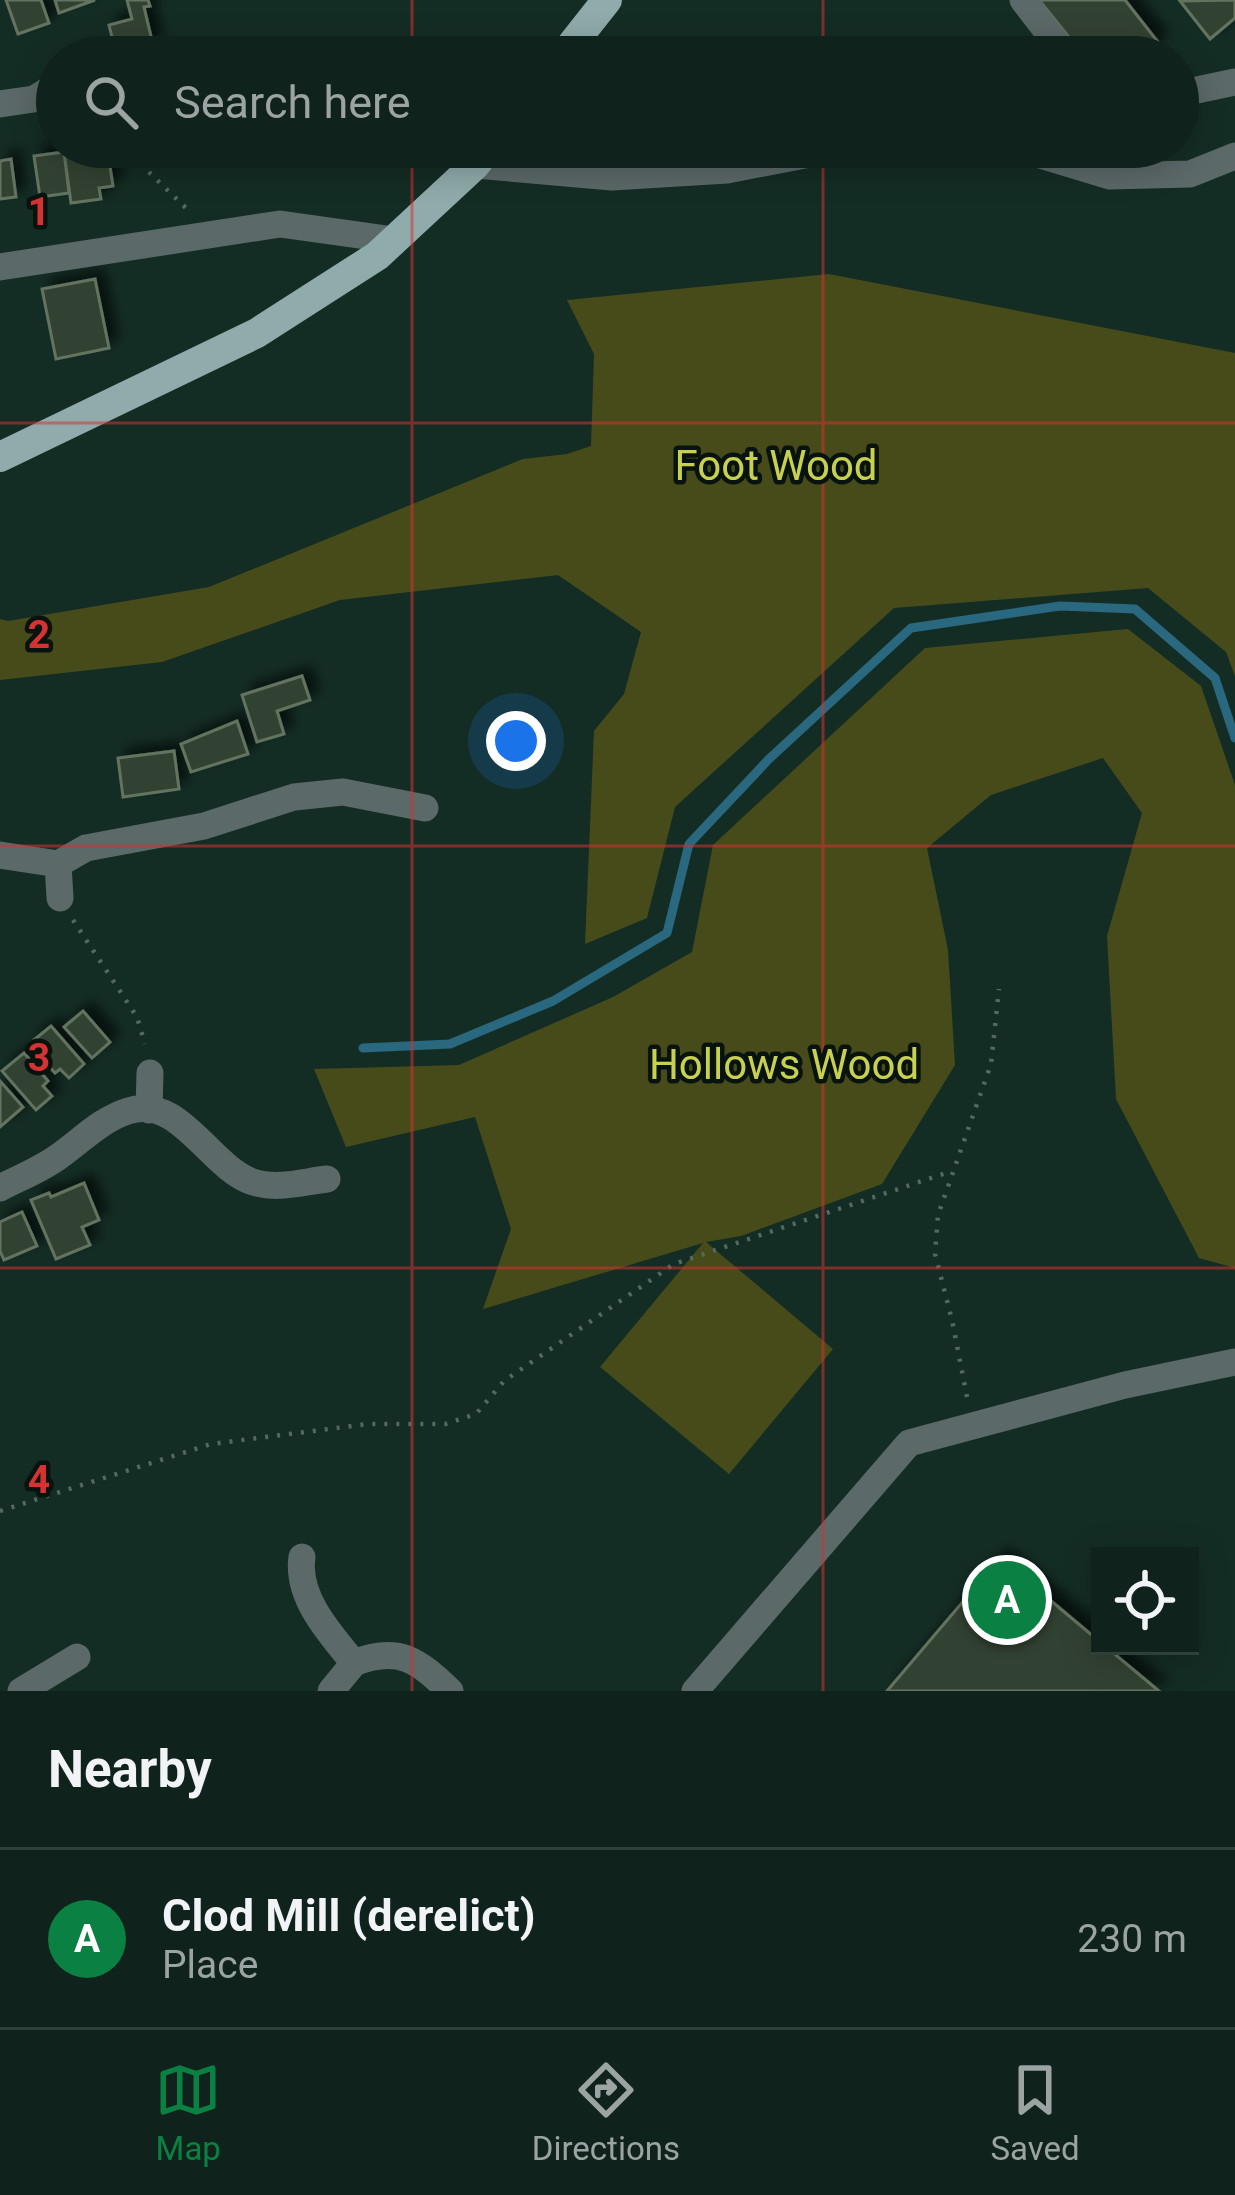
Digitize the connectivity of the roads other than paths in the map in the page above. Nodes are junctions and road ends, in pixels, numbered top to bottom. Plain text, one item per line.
1 (1023, 0) edge
2 (605, 3) edge
3 (579, 36) edge
4 (1051, 36) edge
5 (1235, 82) edge
6 (1199, 90) edge
7 (36, 98) edge
8 (0, 104) edge
9 (1235, 157) edge
10 (469, 168) edge
11 (556, 168) edge
12 (737, 168) edge
13 (1084, 168) edge
14 (394, 240) junction
15 (0, 267) edge
16 (0, 457) edge
17 (424, 808) dead end
18 (0, 855) edge
19 (58, 864) junction
20 (60, 898) road end
21 (150, 1073) road end
22 (149, 1109) junction
23 (327, 1178) dead end
24 (0, 1188) edge
25 (1235, 1362) edge
26 (302, 1557) dead end
27 (77, 1657) dead end
28 (354, 1663) junction
29 (21, 1691) edge
30 (331, 1691) edge
31 (450, 1691) edge
32 (694, 1691) edge

1 - 4 street
2 - 3 main road
5 - 6 street
7 - 8 street
9 - 13 street
10 - 14 main road
11 - 12 street
14 - 15 street
14 - 16 main road
17 - 19 street
18 - 19 street
19 - 20 street
21 - 22 street
22 - 23 street
22 - 24 street
25 - 32 street
26 - 28 street
27 - 29 street
28 - 30 street
28 - 31 street

